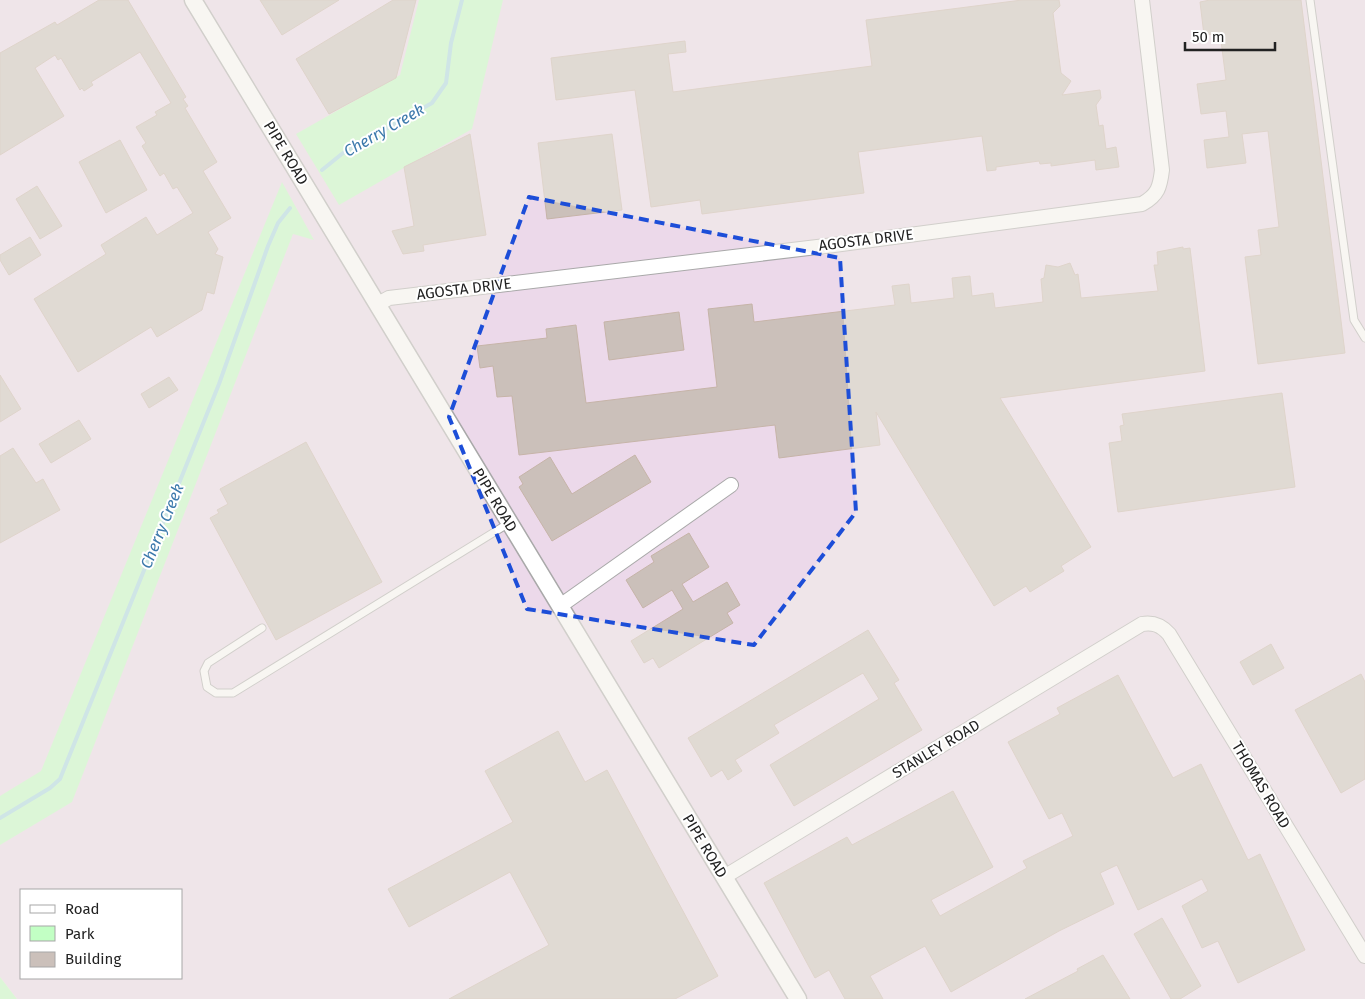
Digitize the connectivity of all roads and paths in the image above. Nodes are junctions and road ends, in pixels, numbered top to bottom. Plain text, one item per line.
1 (193, 0) edge
2 (1142, 0) edge
3 (1310, 0) edge
4 (378, 304) junction
5 (1365, 338) edge
6 (731, 485) dead end
7 (509, 523) junction
8 (560, 606) junction
9 (1149, 623) joint
10 (262, 628) dead end
11 (724, 877) junction
12 (1365, 956) edge
13 (798, 999) edge

1 - 4 street, PIPE ROAD
2 - 4 street, AGOSTA DRIVE
3 - 5 lane
4 - 7 street, PIPE ROAD
6 - 8 street
7 - 8 street, PIPE ROAD
7 - 10 lane
8 - 11 street, PIPE ROAD
9 - 11 street, STANLEY ROAD
9 - 12 street, THOMAS ROAD
11 - 13 street, PIPE ROAD

